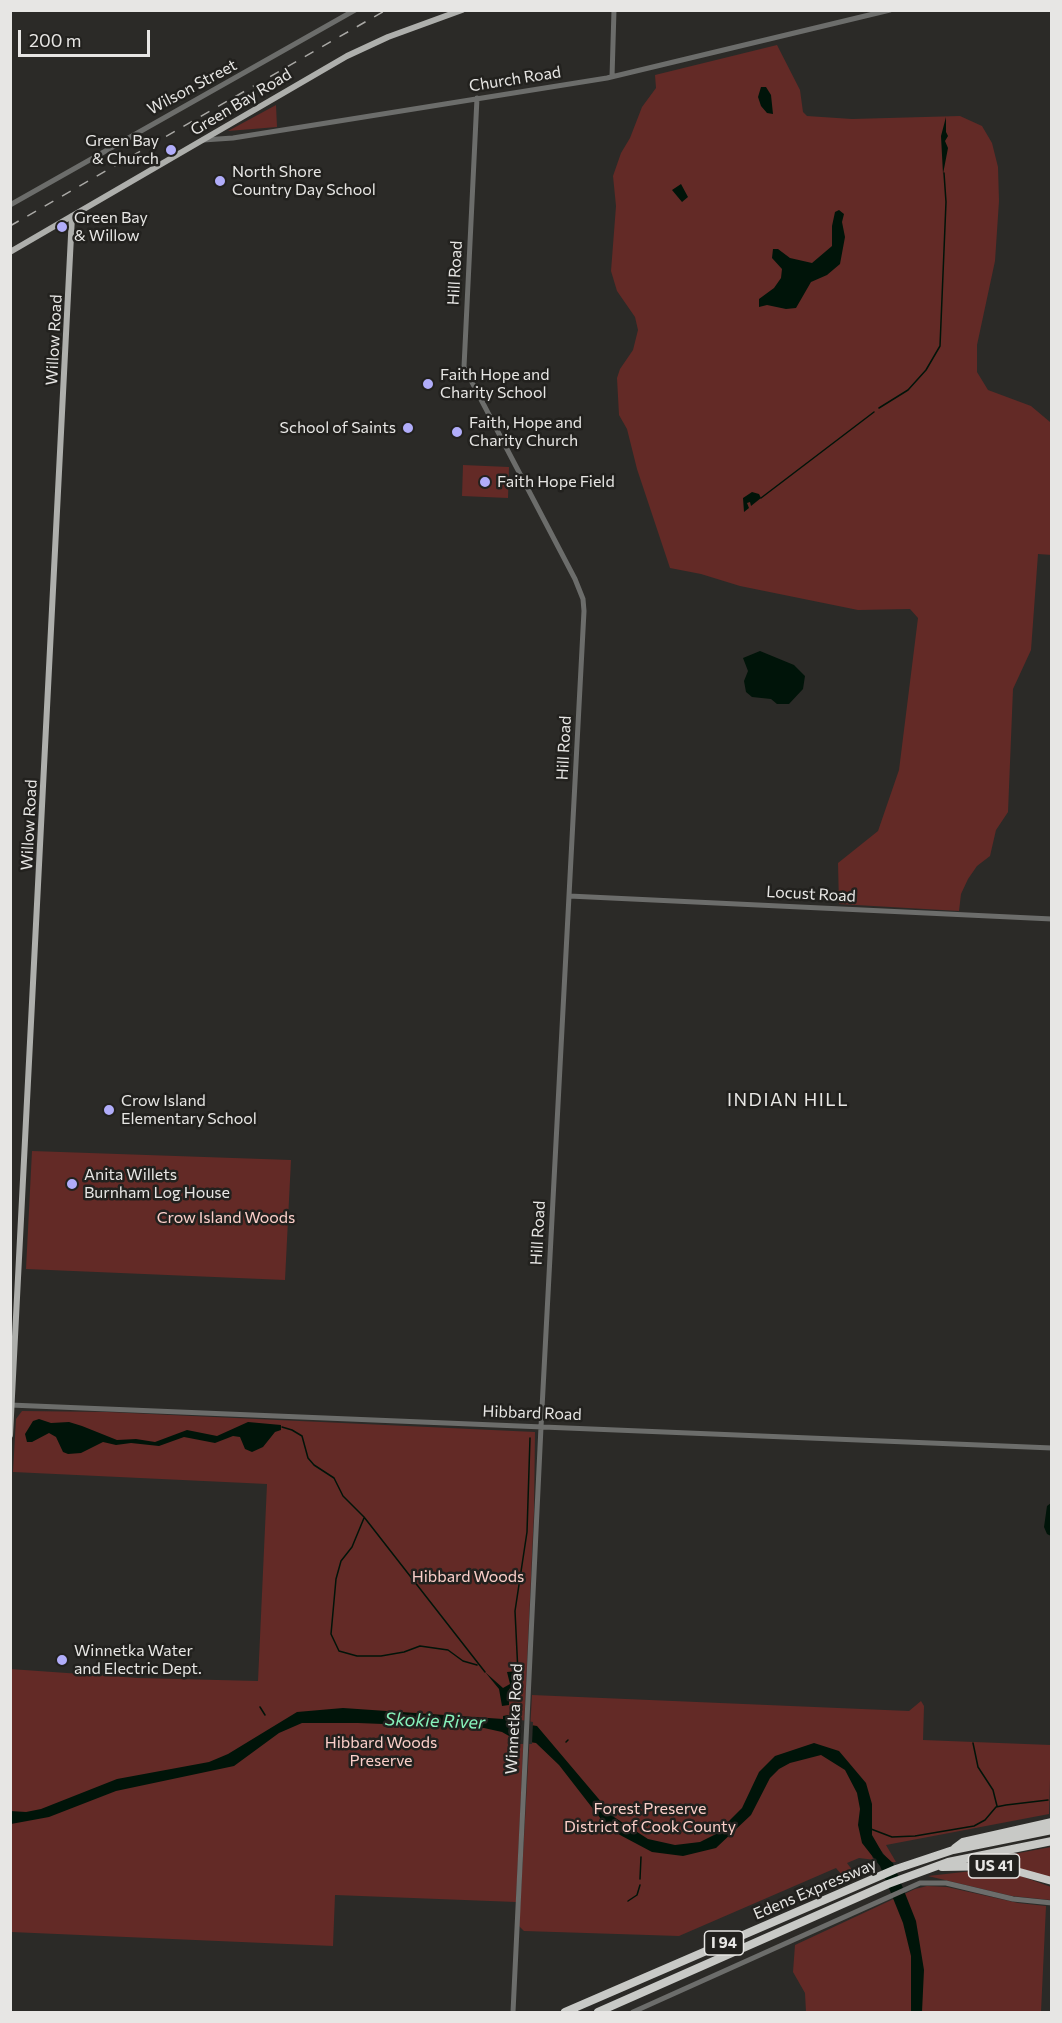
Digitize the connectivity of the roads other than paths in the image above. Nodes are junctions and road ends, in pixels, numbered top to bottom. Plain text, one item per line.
1 (355, 10) edge
2 (462, 10) edge
3 (614, 10) edge
4 (890, 10) edge
5 (612, 77) junction
6 (477, 98) junction
7 (218, 131) junction
8 (254, 134) junction
9 (203, 140) junction
10 (10, 205) edge
11 (72, 216) junction
12 (10, 252) edge
13 (569, 896) junction
14 (1052, 919) edge
15 (11, 1405) edge
16 (541, 1427) junction
17 (10, 1435) edge
18 (1052, 1448) edge
19 (1052, 1822) edge
20 (1052, 1830) edge
21 (1052, 1841) edge
22 (953, 1850) junction
23 (935, 1867) junction
24 (1052, 1881) edge
25 (1052, 1904) edge
26 (513, 2013) edge
27 (565, 2013) edge
28 (598, 2013) edge
29 (633, 2013) edge

1 - 10 street, Wilson Street
2 - 7 main road, Green Bay Road
3 - 5 street
4 - 5 street, Church Road
5 - 6 street, Church Road
6 - 8 street, Church Road
6 - 13 street, Hill Road
7 - 8 street, Church Road
7 - 9 main road, Green Bay Road
8 - 9 street, Church Road
9 - 11 main road, Green Bay Road
11 - 12 main road, Green Bay Road
11 - 15 main road, Willow Road
13 - 14 street, Locust Road
13 - 16 street, Hill Road
15 - 16 street, Hibbard Road
15 - 17 main road, Willow Road
16 - 18 street, Hibbard Road
16 - 26 street, Winnetka Road
19 - 22 highway, US 41
20 - 22 highway, Edens Expressway / I 94
21 - 23 highway, Edens Expressway / I 94
22 - 27 highway, Edens Expressway / I 94
23 - 24 highway, US 41
23 - 28 highway, Edens Expressway / I 94
25 - 29 street

